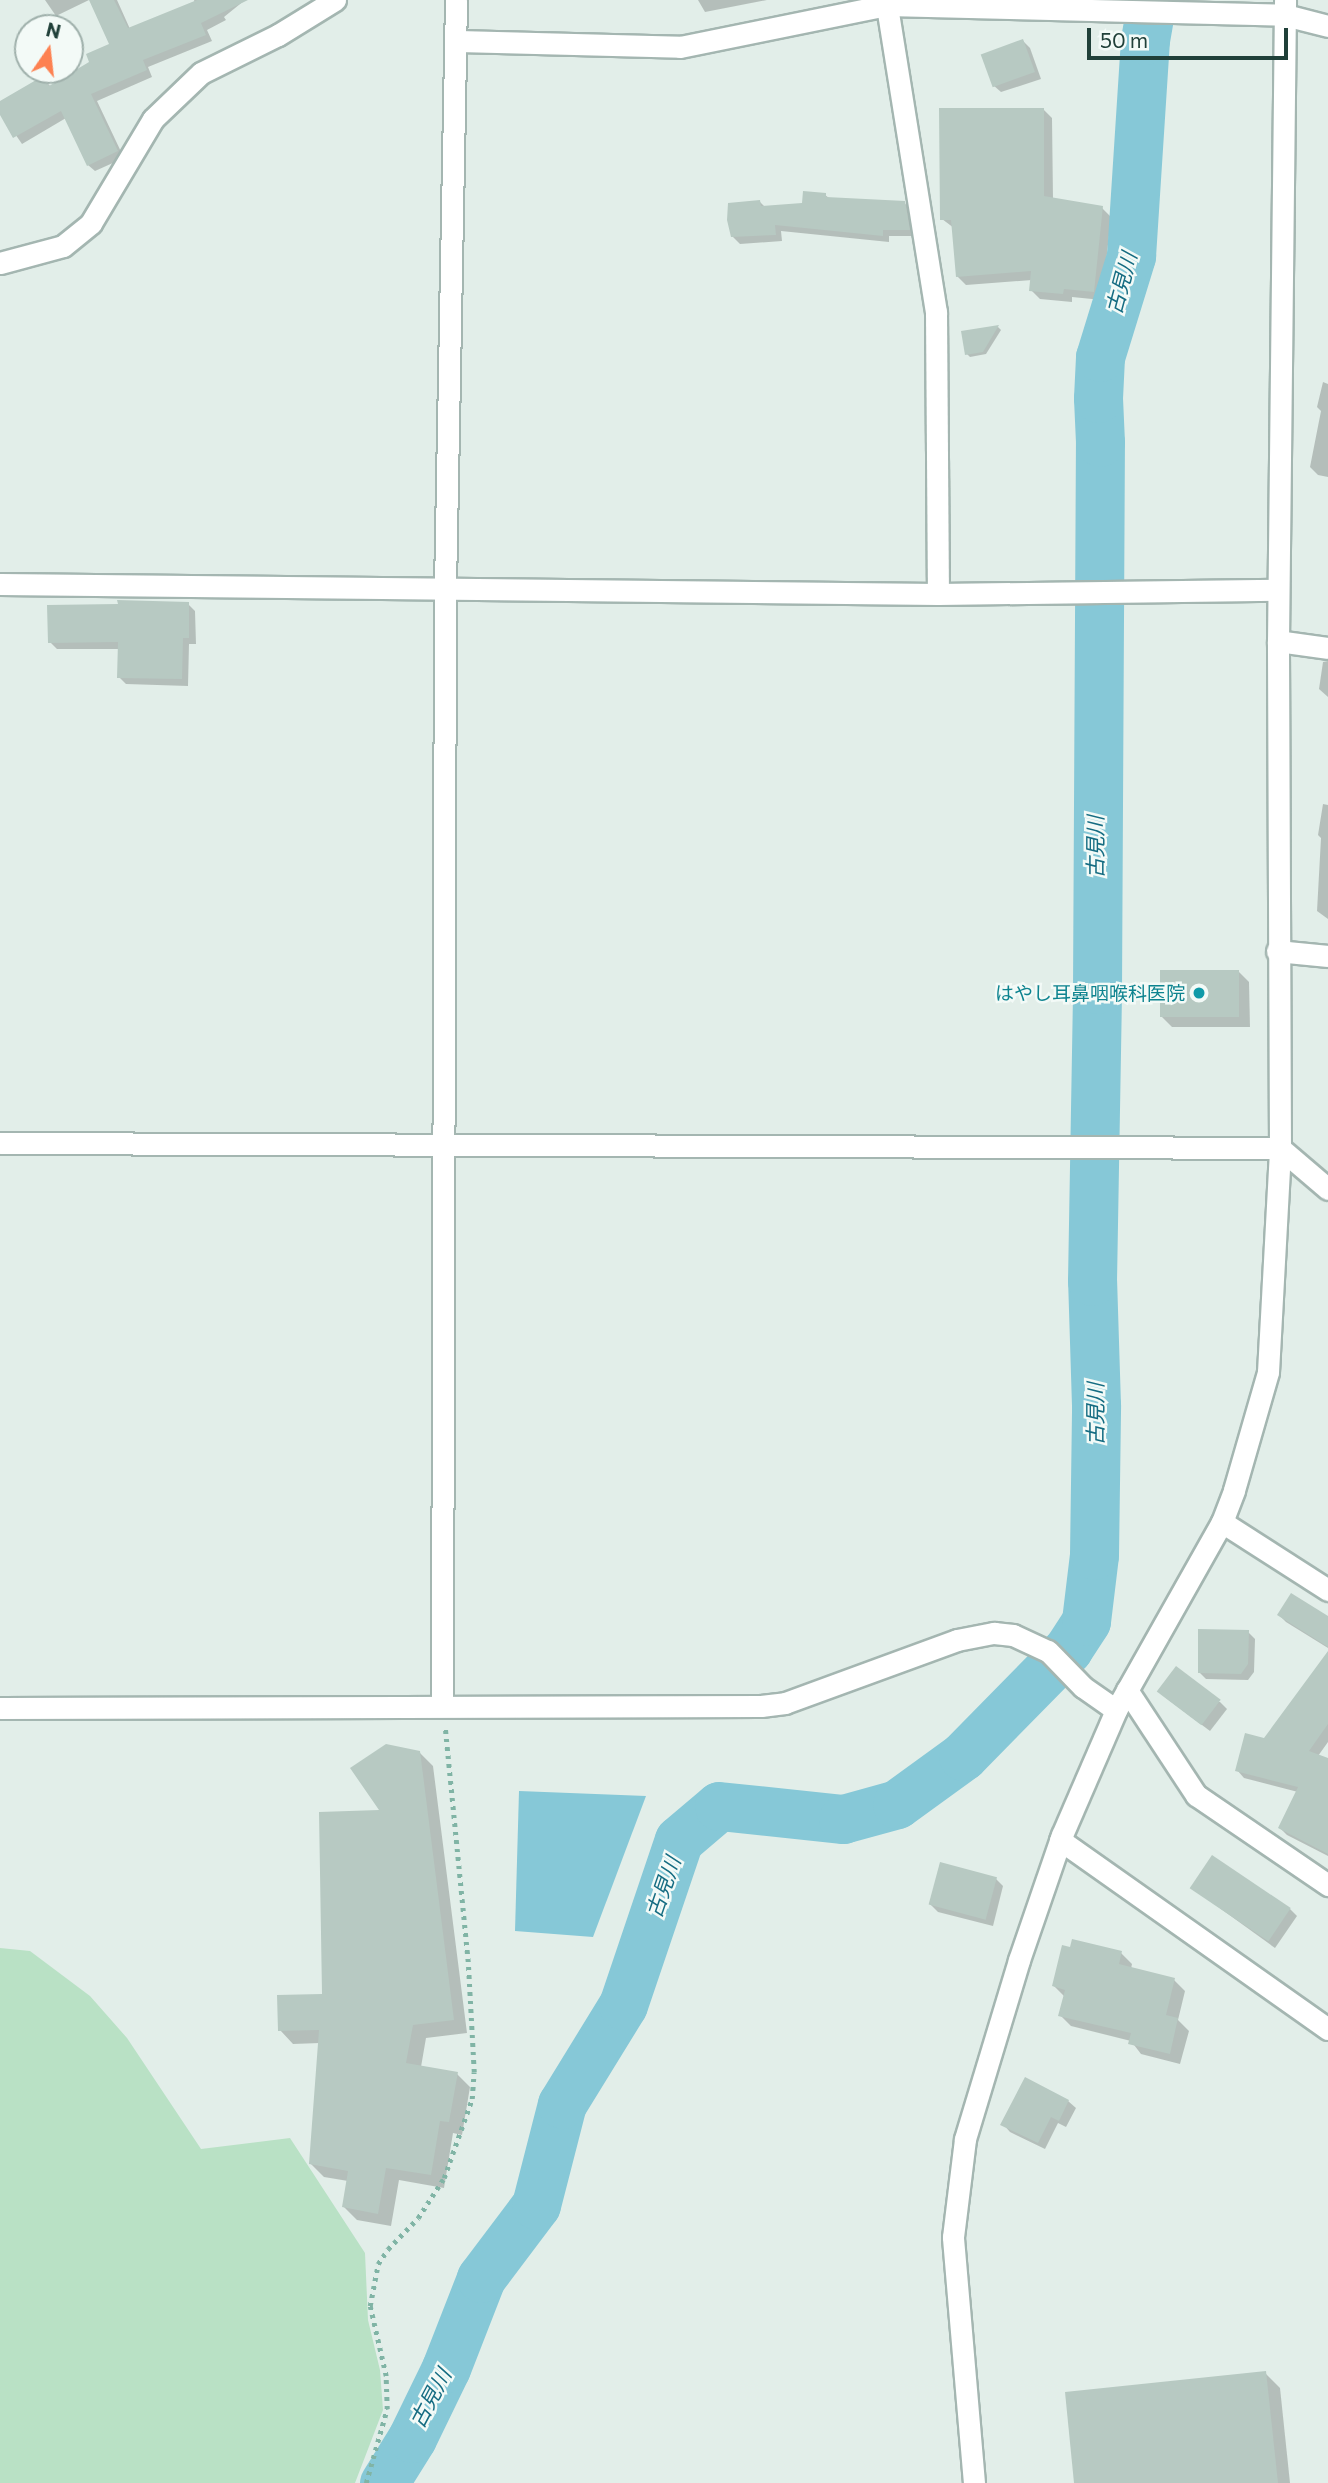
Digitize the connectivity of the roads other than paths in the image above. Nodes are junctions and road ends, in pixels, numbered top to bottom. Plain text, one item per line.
1 (335, 0) edge
2 (456, 0) edge
3 (886, 2) edge
4 (1285, 8) edge
5 (1328, 26) edge
6 (458, 41) junction
7 (0, 263) edge
8 (0, 584) edge
9 (445, 588) junction
10 (1278, 590) junction
11 (938, 594) junction
12 (1278, 640) junction
13 (1328, 648) edge
14 (1277, 951) junction
15 (1328, 956) edge
16 (0, 1143) edge
17 (443, 1145) junction
18 (1280, 1148) junction
19 (1328, 1189) edge
20 (1222, 1522) junction
21 (1328, 1590) edge
22 (1127, 1690) junction
23 (442, 1706) junction
24 (0, 1708) edge
25 (1116, 1710) junction
26 (1060, 1840) junction
27 (1328, 1885) edge
28 (1328, 2029) edge
29 (974, 2483) edge

1 - 7 street
2 - 6 street
3 - 4 street
3 - 6 street
3 - 11 street
4 - 5 street
4 - 10 street
6 - 9 street
8 - 9 street
9 - 11 street
9 - 17 street
10 - 11 street
10 - 12 street
12 - 13 street
12 - 14 street
14 - 15 street
14 - 18 street
16 - 17 street
17 - 18 street
17 - 23 street
18 - 19 street
18 - 20 street
20 - 21 street
20 - 22 street
22 - 25 street
22 - 27 street
23 - 24 street
23 - 25 street
25 - 26 street
26 - 28 street
26 - 29 street

